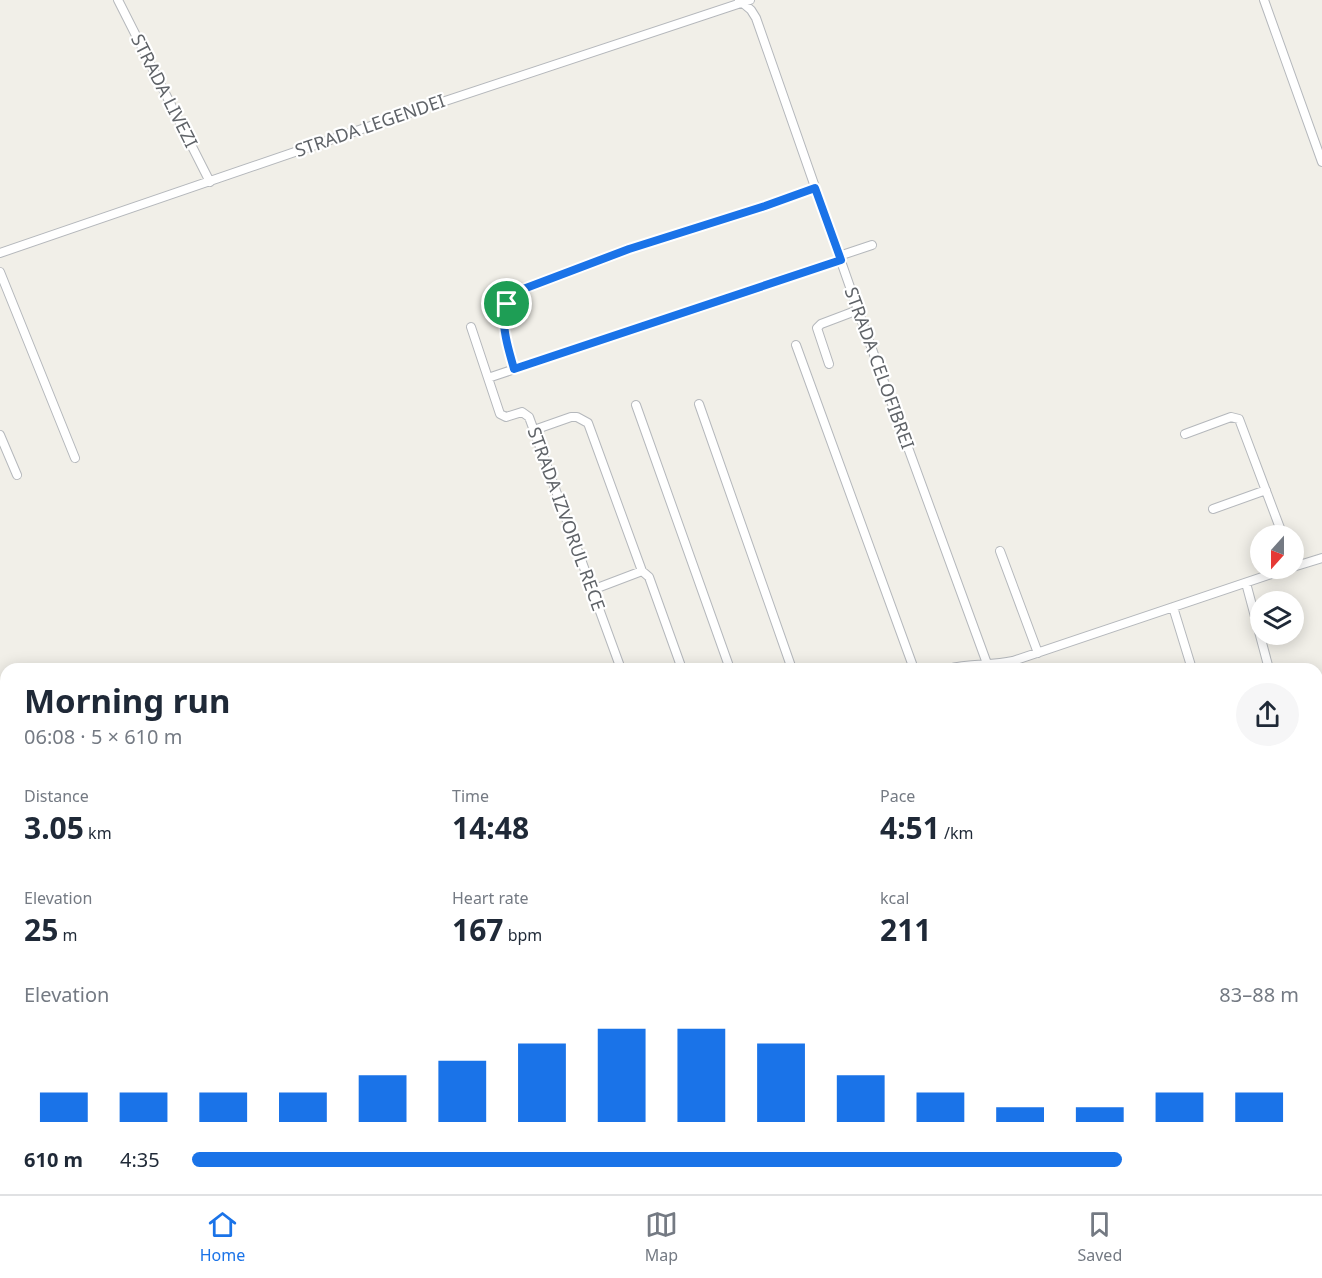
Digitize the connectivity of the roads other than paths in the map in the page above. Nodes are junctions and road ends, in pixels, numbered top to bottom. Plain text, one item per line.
1 (118, 0) edge
2 (1264, 0) edge
3 (743, 1) edge
4 (1322, 162) edge
5 (210, 182) junction
6 (815, 188) junction
7 (872, 246) dead end
8 (0, 253) edge
9 (840, 258) junction
10 (0, 272) edge
11 (858, 310) junction
12 (471, 327) dead end
13 (796, 345) dead end
14 (829, 364) dead end
15 (514, 369) junction
16 (488, 378) junction
17 (699, 404) dead end
18 (636, 405) dead end
19 (534, 430) junction
20 (1185, 434) dead end
21 (0, 435) edge
22 (75, 458) dead end
23 (17, 476) dead end
24 (1266, 490) junction
25 (1213, 509) dead end
26 (1279, 525) edge
27 (1000, 550) dead end
28 (1322, 558) edge
29 (1304, 563) edge
30 (642, 571) junction
31 (1258, 579) edge
32 (1246, 583) junction
33 (592, 591) junction
34 (1173, 607) junction
35 (1038, 653) junction
36 (619, 663) edge
37 (680, 663) edge
38 (728, 663) edge
39 (790, 663) edge
40 (912, 663) edge
41 (987, 663) edge
42 (1005, 663) edge
43 (1190, 663) edge
44 (1267, 663) edge

1 - 5 street, STRADA LIVEZI
2 - 4 street
3 - 5 street, STRADA LEGENDEI
3 - 6 street, STRADA CELOFIBREI
5 - 8 street, STRADA LEGENDEI
6 - 9 street, STRADA CELOFIBREI
6 - 15 street
7 - 9 street
9 - 11 street, STRADA CELOFIBREI
9 - 15 street
10 - 22 street
11 - 14 street
11 - 41 street, STRADA CELOFIBREI
12 - 16 street, STRADA IZVORUL RECE
13 - 40 street
15 - 16 street
16 - 19 street, STRADA IZVORUL RECE
17 - 39 street
18 - 38 street
19 - 30 street
19 - 33 street, STRADA IZVORUL RECE
20 - 24 street
21 - 23 street
24 - 25 street
24 - 26 street
27 - 35 street
28 - 29 street
30 - 33 street
30 - 37 street
31 - 32 street
32 - 34 street
32 - 44 street
33 - 36 street, STRADA IZVORUL RECE
34 - 35 street
34 - 43 street
35 - 42 street

